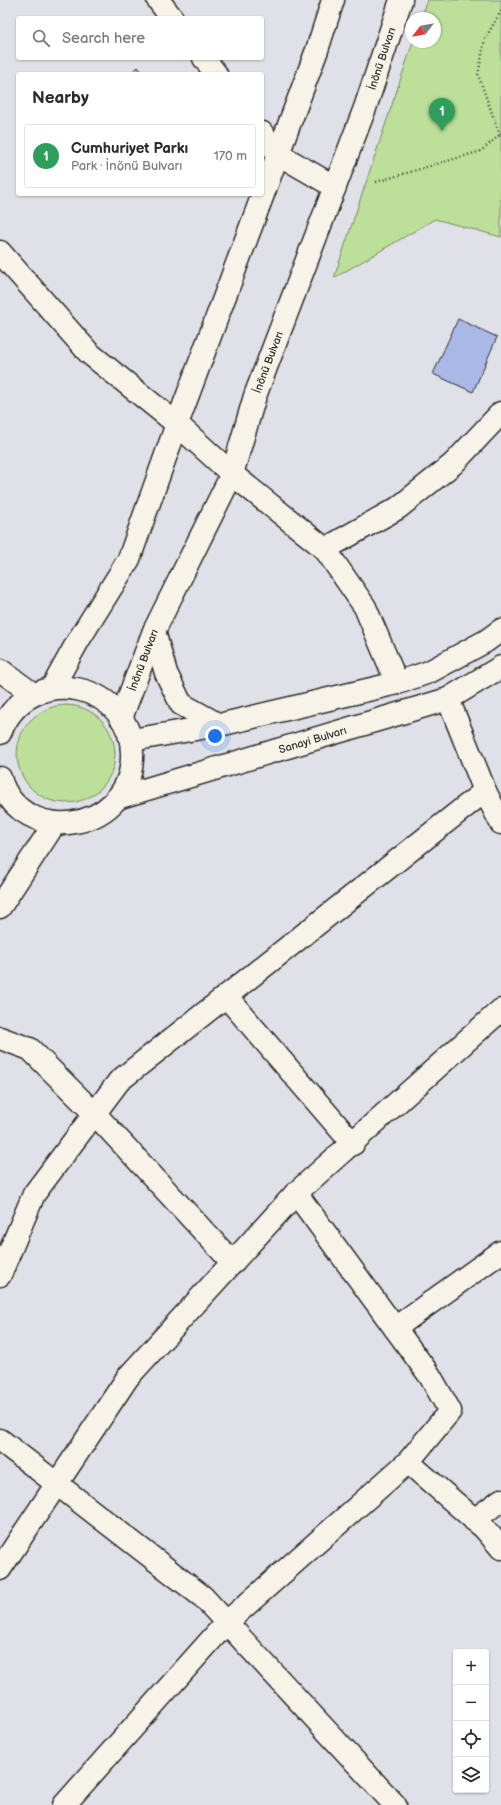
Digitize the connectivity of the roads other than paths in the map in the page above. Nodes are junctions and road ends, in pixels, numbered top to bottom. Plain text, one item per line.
1 (158, 0) edge
2 (333, 0) edge
3 (401, 0) edge
4 (170, 16) edge
5 (206, 60) edge
6 (214, 72) edge
7 (264, 136) edge
8 (278, 154) junction
9 (335, 187) junction
10 (264, 191) edge
11 (262, 196) edge
12 (0, 252) edge
13 (501, 413) edge
14 (176, 424) junction
15 (232, 474) junction
16 (325, 549) junction
17 (501, 630) edge
18 (154, 632) junction
19 (501, 667) edge
20 (0, 670) edge
21 (397, 683) junction
22 (43, 691) junction
23 (448, 699) junction
24 (121, 718) junction
25 (219, 725) junction
26 (0, 733) edge
27 (132, 740) junction
28 (1, 786) edge
29 (485, 791) junction
30 (117, 798) junction
31 (55, 823) junction
32 (501, 823) edge
33 (0, 907) edge
34 (226, 996) junction
35 (501, 1010) edge
36 (0, 1038) edge
37 (95, 1114) junction
38 (353, 1144) junction
39 (296, 1193) junction
40 (501, 1252) edge
41 (233, 1263) junction
42 (0, 1275) edge
43 (394, 1328) junction
44 (0, 1440) edge
45 (408, 1462) junction
46 (56, 1485) junction
47 (501, 1500) edge
48 (474, 1520) junction
49 (501, 1548) edge
50 (0, 1570) edge
51 (227, 1622) junction
52 (64, 1805) edge
53 (395, 1805) edge

1 - 4 street
2 - 8 street
3 - 9 street, İnönü Bulvarı
5 - 6 street
7 - 8 street
8 - 9 street
8 - 10 street
9 - 15 street, İnönü Bulvarı
11 - 14 street
12 - 14 street
13 - 16 street
14 - 15 street
14 - 22 street
15 - 16 street
15 - 18 street, İnönü Bulvarı
16 - 21 street
17 - 21 street
18 - 24 street, İnönü Bulvarı
18 - 25 street
19 - 23 street, Sanayi Bulvarı
20 - 22 street
21 - 25 street
22 - 24 street
22 - 26 street
23 - 29 street
23 - 30 street, Sanayi Bulvarı
24 - 27 street
25 - 27 street
27 - 30 street
28 - 31 street
29 - 32 street
29 - 34 street
30 - 31 street
31 - 33 street
34 - 37 street
34 - 38 street
35 - 38 street
36 - 37 street
37 - 41 street
37 - 42 street
38 - 39 street
39 - 41 street
39 - 43 street
40 - 43 street
41 - 46 street
43 - 45 street
44 - 46 street
45 - 48 street
45 - 51 street
46 - 50 street
46 - 51 street
47 - 48 street
48 - 49 street
51 - 52 street
51 - 53 street

